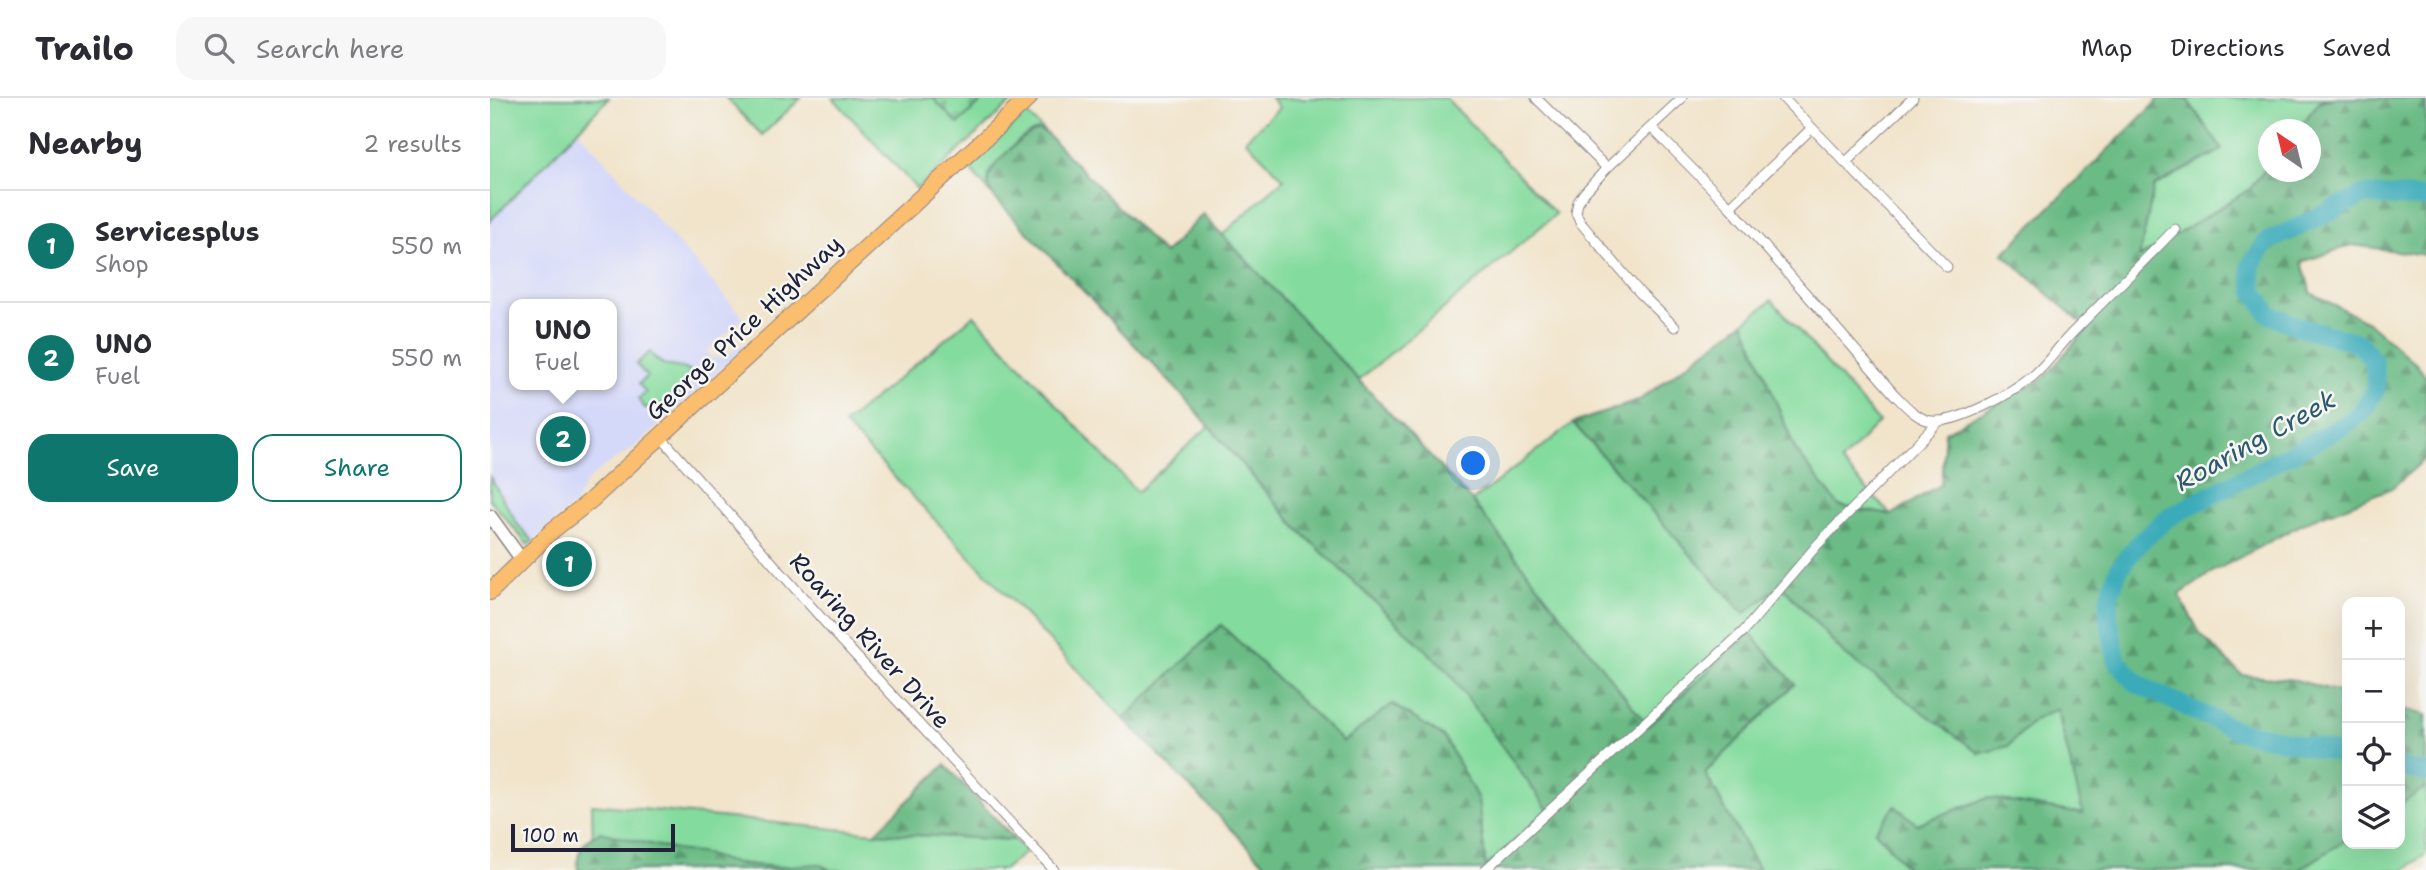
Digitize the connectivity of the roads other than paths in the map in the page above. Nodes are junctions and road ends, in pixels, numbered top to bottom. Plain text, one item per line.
1 (1029, 98) edge
2 (1536, 98) edge
3 (1682, 98) edge
4 (1783, 98) edge
5 (1913, 98) edge
6 (1652, 128) junction
7 (1812, 128) junction
8 (1845, 163) junction
9 (1608, 168) junction
10 (1730, 206) junction
11 (2175, 229) dead end
12 (1947, 267) dead end
13 (1675, 327) dead end
14 (1939, 421) junction
15 (660, 436) junction
16 (490, 516) edge
17 (522, 560) junction
18 (490, 592) edge
19 (1055, 870) edge
20 (1485, 870) edge

1 - 15 highway, George Price Highway
2 - 9 street
3 - 6 street
4 - 7 street
5 - 8 street
6 - 9 street
6 - 10 street
7 - 8 street
7 - 10 street
8 - 12 street
9 - 13 street
10 - 14 street
11 - 14 street
14 - 20 street
15 - 17 highway, George Price Highway
15 - 19 street, Roaring River Drive
16 - 17 street
17 - 18 highway, George Price Highway

